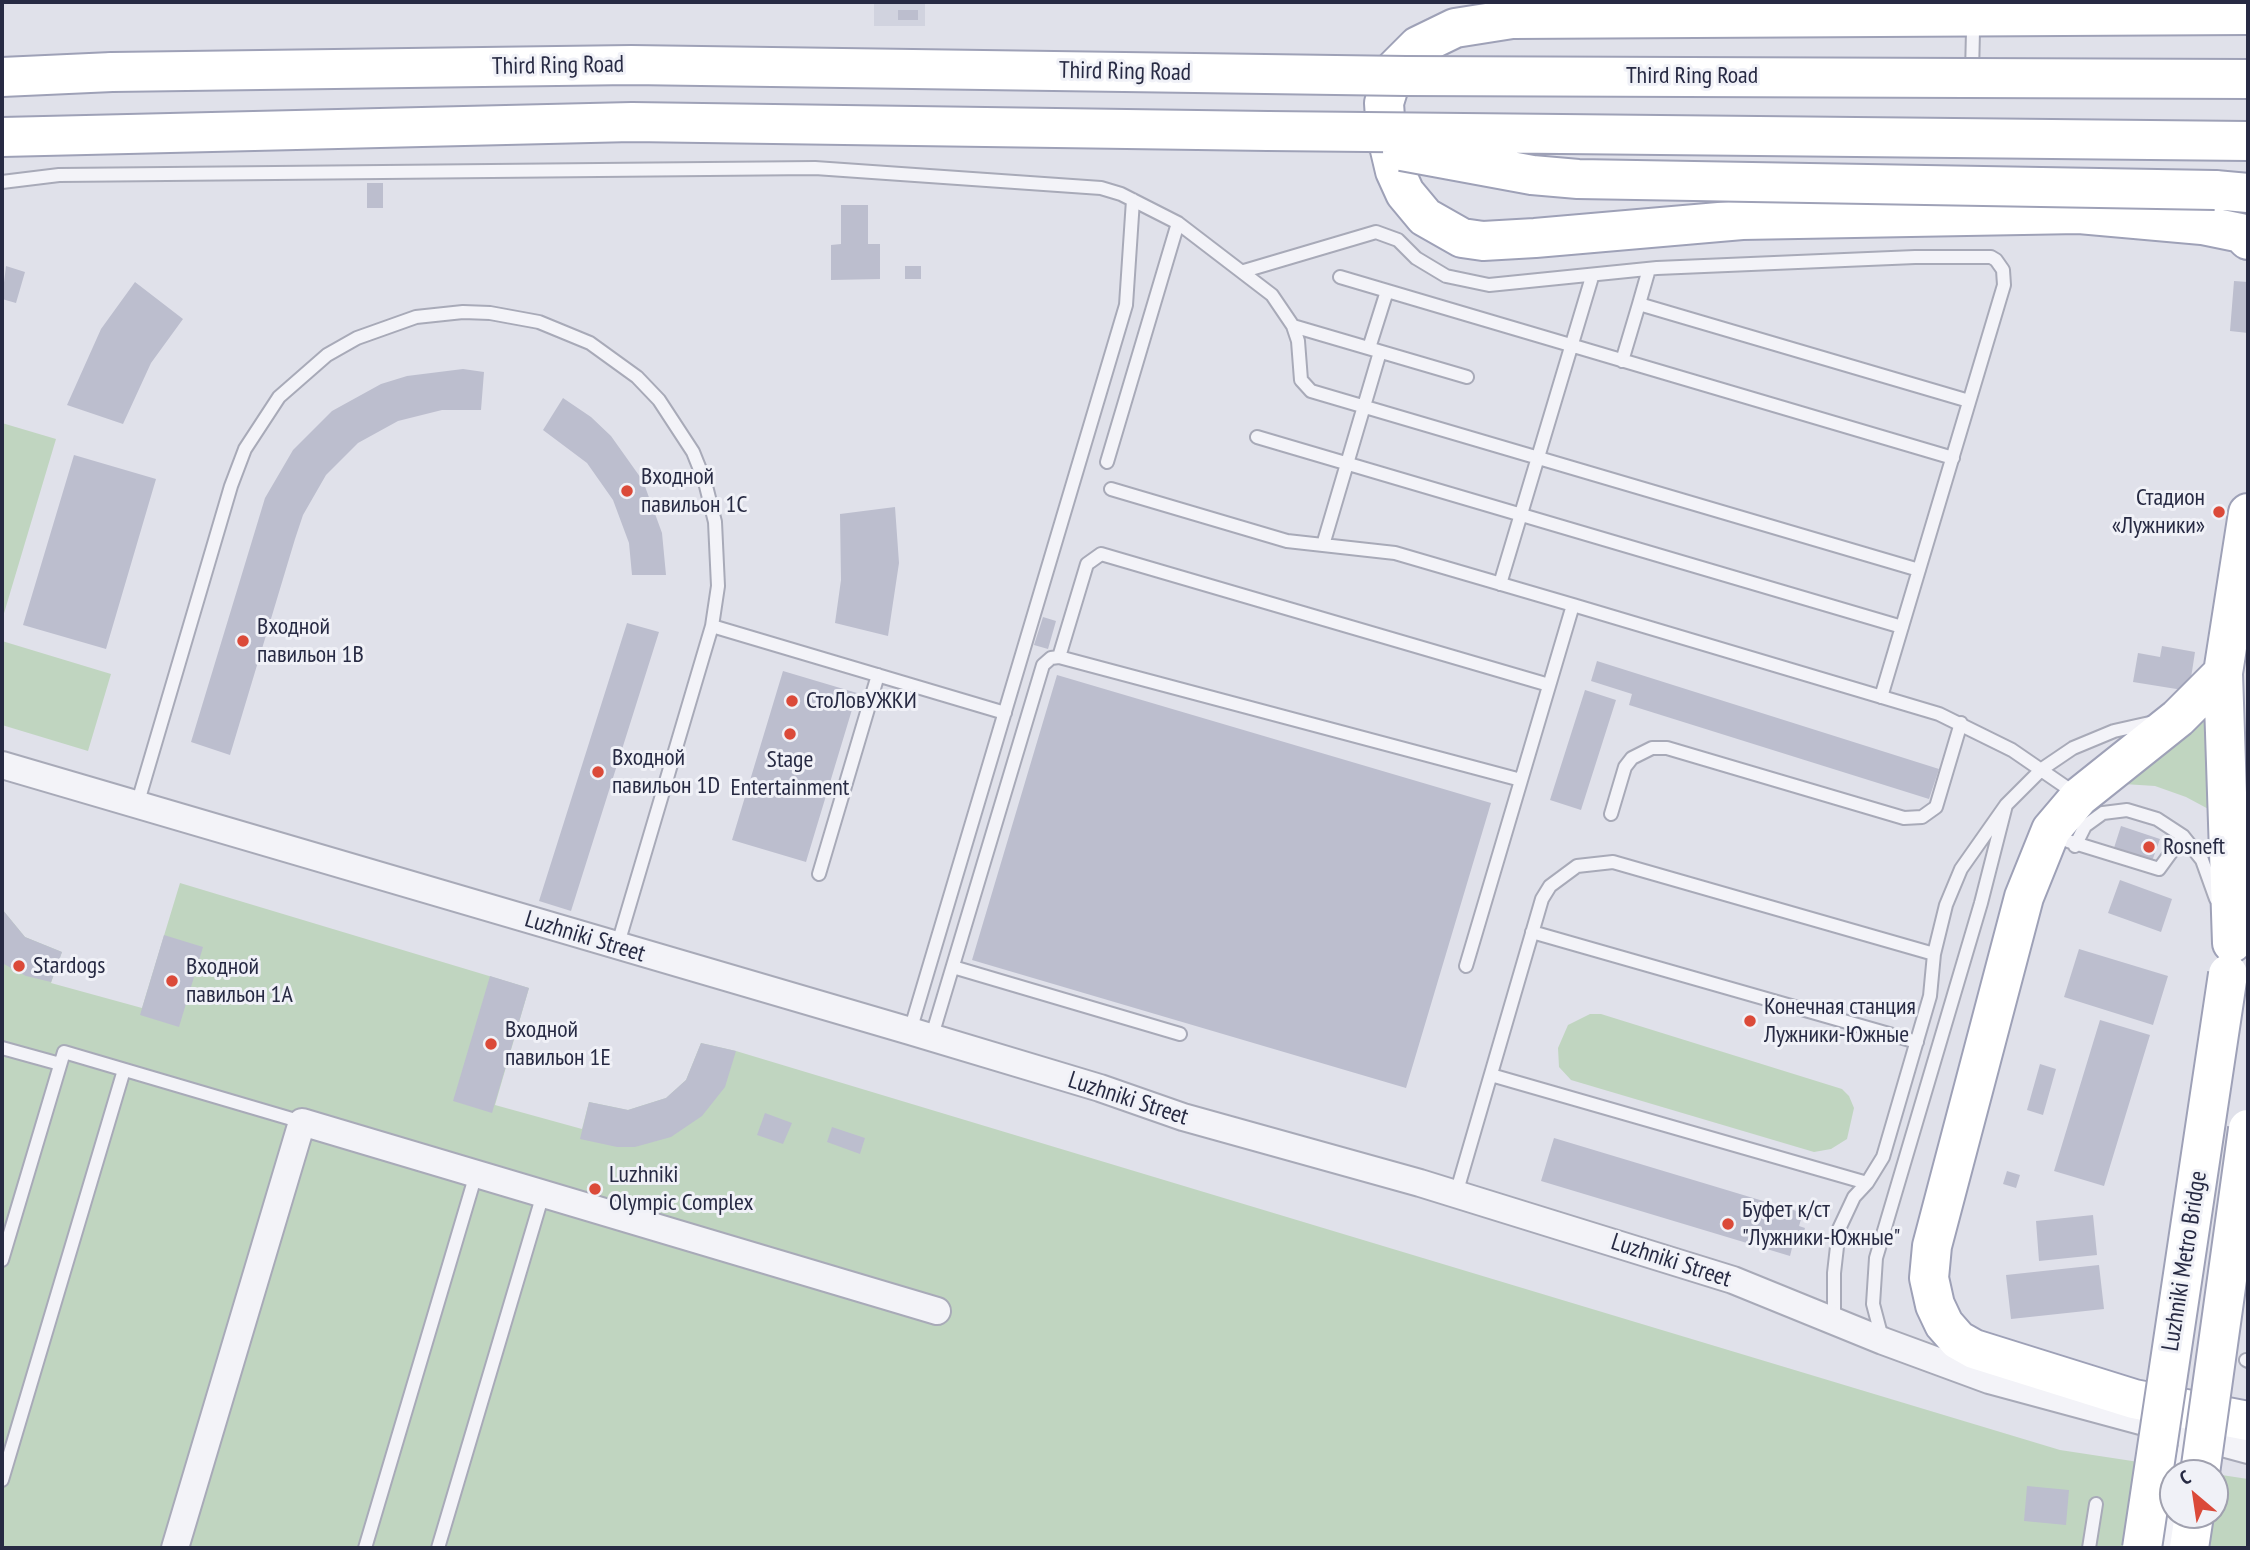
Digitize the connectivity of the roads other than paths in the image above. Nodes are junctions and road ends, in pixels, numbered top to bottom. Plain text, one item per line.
1 (2248, 15) edge
2 (1973, 31) dead end
3 (2248, 72) edge
4 (2177, 77) junction
5 (2, 78) edge
6 (2248, 79) edge
7 (1971, 86) dead end
8 (1268, 131) junction
9 (2, 137) edge
10 (2248, 141) edge
11 (2, 182) edge
12 (2232, 191) edge
13 (1133, 200) junction
14 (1178, 223) junction
15 (2248, 240) edge
16 (1649, 269) junction
17 (1244, 271) junction
18 (1340, 277) dead end
19 (1592, 277) junction
20 (1387, 291) junction
21 (1639, 304) junction
22 (1293, 326) junction
23 (1571, 346) junction
24 (1375, 350) junction
25 (1622, 361) junction
26 (1467, 377) dead end
27 (1969, 401) junction
28 (1364, 407) junction
29 (1257, 437) dead end
30 (1538, 458) junction
31 (1952, 458) junction
32 (1107, 462) dead end
33 (1347, 464) junction
34 (1111, 489) dead end
35 (2248, 513) edge
36 (1521, 515) junction
37 (1323, 544) junction
38 (1919, 570) junction
39 (1500, 584) junction
40 (1573, 606) junction
41 (712, 626) junction
42 (1902, 628) junction
43 (1059, 657) junction
44 (2223, 673) junction
45 (878, 675) junction
46 (1549, 685) junction
47 (1881, 697) junction
48 (1004, 713) junction
49 (2178, 718) junction
50 (1961, 723) junction
51 (2, 765) edge
52 (2042, 769) junction
53 (1521, 780) junction
54 (2079, 797) junction
55 (137, 805) junction
56 (2006, 805) junction
57 (1611, 814) dead end
58 (2183, 836) junction
59 (2063, 838) junction
60 (2248, 849) edge
61 (819, 874) dead end
62 (1532, 932) junction
63 (617, 947) junction
64 (1934, 954) junction
65 (2230, 958) junction
66 (1465, 966) dead end
67 (953, 967) junction
68 (1180, 1034) dead end
69 (920, 1035) junction
70 (1917, 1042) junction
71 (2, 1048) edge
72 (60, 1064) junction
73 (124, 1070) junction
74 (1490, 1074) junction
75 (302, 1122) junction
76 (2248, 1129) edge
77 (476, 1174) junction
78 (1867, 1183) junction
79 (543, 1194) junction
80 (1456, 1194) junction
81 (2, 1260) edge
82 (937, 1311) dead end
83 (1834, 1321) junction
84 (1883, 1341) junction
85 (2248, 1421) edge
86 (2187, 1434) junction
87 (2248, 1450) edge
88 (2182, 1459) edge
89 (2202, 1459) edge
90 (2, 1480) edge
91 (2096, 1504) dead end
92 (2170, 1529) edge
93 (2192, 1529) edge
94 (175, 1548) edge
95 (365, 1548) edge
96 (438, 1548) edge
97 (2089, 1548) edge
98 (2142, 1548) edge
99 (2166, 1548) edge
100 (2189, 1548) edge

1 - 15 main road
2 - 7 lane
3 - 4 main road, bridge
4 - 5 main road, Third Ring Road, bridge
4 - 6 main road, Third Ring Road, bridge
8 - 9 main road
8 - 10 main road, bridge
8 - 12 main road, bridge
11 - 13 lane
13 - 14 lane
13 - 48 lane
14 - 17 lane
14 - 32 lane
16 - 19 lane
16 - 21 lane
16 - 27 lane
17 - 19 lane
17 - 22 lane
18 - 20 lane
19 - 23 lane
20 - 23 lane
20 - 24 lane
21 - 25 lane
21 - 27 lane
22 - 24 lane
22 - 28 lane
23 - 25 lane
23 - 30 lane
24 - 26 lane
24 - 28 lane
25 - 31 lane
27 - 31 lane
28 - 30 lane
28 - 33 lane
29 - 33 lane
30 - 36 lane
30 - 38 lane
31 - 38 lane
33 - 36 lane
33 - 37 lane
34 - 37 lane
35 - 44 main road
36 - 39 lane
36 - 42 lane
37 - 39 lane
38 - 42 lane
39 - 40 lane
40 - 46 lane
40 - 47 lane
41 - 45 lane
41 - 55 lane
41 - 63 lane
42 - 47 lane
43 - 46 lane
43 - 53 lane
43 - 67 lane
44 - 49 main road
44 - 65 main road
45 - 48 lane
45 - 61 lane
46 - 53 lane
47 - 50 lane
48 - 69 lane
49 - 52 lane
49 - 54 main road
50 - 52 lane
50 - 57 lane
51 - 55 street, Luzhniki Street
52 - 54 lane
52 - 56 lane
53 - 66 lane
54 - 59 main road
55 - 63 street, Luzhniki Street
56 - 64 lane
56 - 84 lane
58 - 59 lane
58 - 59 lane
58 - 65 lane
59 - 85 main road
60 - 65 main road
62 - 64 lane
62 - 70 lane
62 - 74 lane
63 - 69 street, Luzhniki Street
64 - 70 lane
65 - 98 main road, Luzhniki Metro Bridge, bridge
67 - 68 lane
67 - 69 lane
69 - 80 street, Luzhniki Street
70 - 78 lane
71 - 72 lane
72 - 73 lane
72 - 81 lane
73 - 75 lane
73 - 90 lane
74 - 78 lane
74 - 80 lane
75 - 77 street
75 - 94 street
76 - 89 main road, Luzhniki Metro Bridge, bridge
77 - 79 street
77 - 95 lane
78 - 83 lane
79 - 82 street
79 - 96 lane
80 - 83 street, Luzhniki Street
83 - 84 street, Luzhniki Street
84 - 86 street, Luzhniki Street
86 - 87 street, Luzhniki Street
86 - 88 lane
91 - 97 lane
92 - 99 lane
93 - 100 main road

